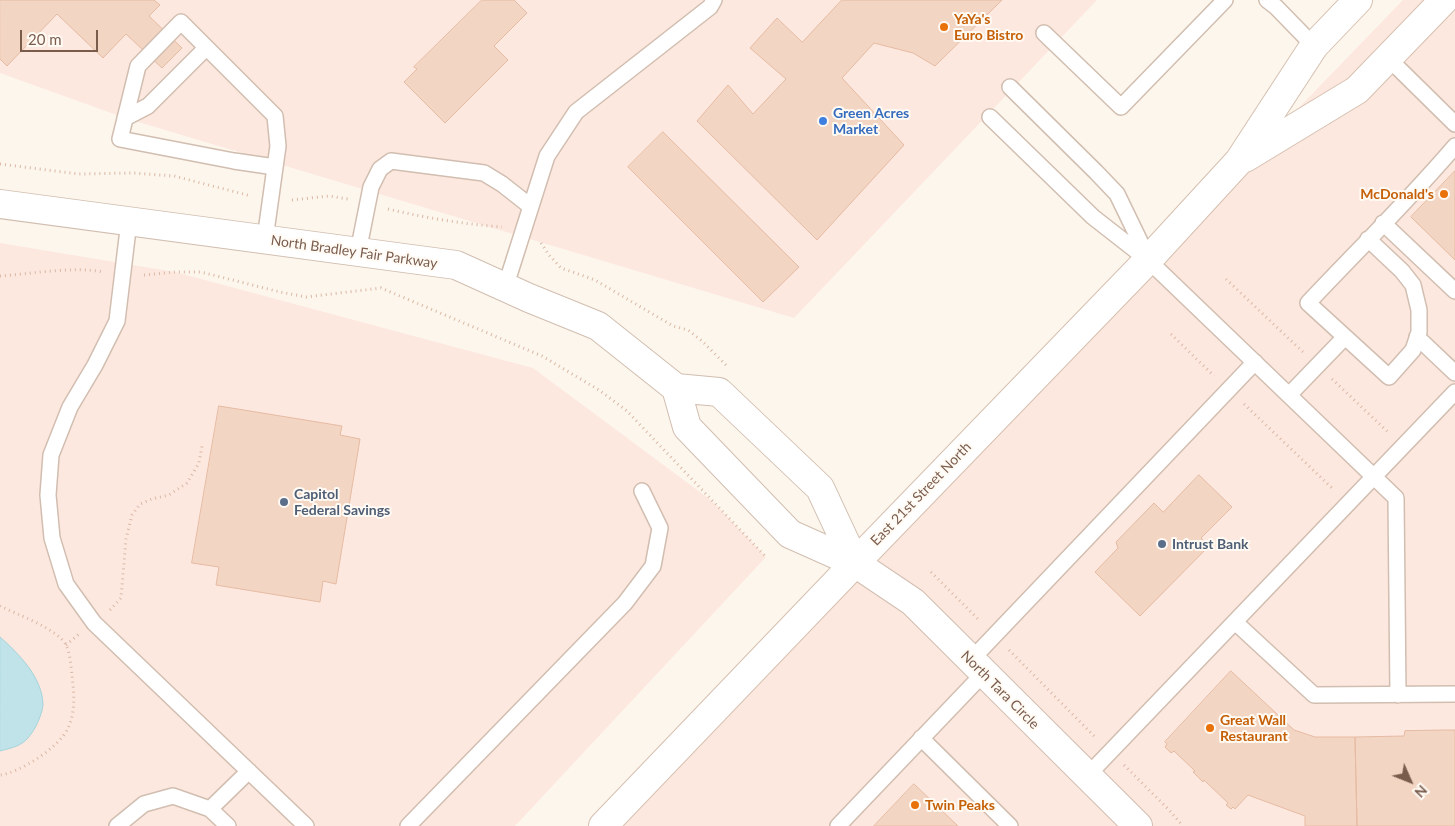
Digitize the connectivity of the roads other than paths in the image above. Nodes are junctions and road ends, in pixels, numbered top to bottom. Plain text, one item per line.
1 (714, 0) edge
2 (1225, 0) edge
3 (1267, 0) edge
4 (1358, 0) edge
5 (1444, 0) edge
6 (1044, 33) dead end
7 (1314, 46) junction
8 (206, 48) junction
9 (1388, 58) junction
10 (1010, 88) dead end
11 (990, 117) dead end
12 (125, 118) junction
13 (1455, 124) edge
14 (1455, 146) edge
15 (1239, 161) junction
16 (275, 167) junction
17 (0, 204) edge
18 (530, 206) junction
19 (129, 221) junction
20 (1383, 223) junction
21 (265, 239) junction
22 (1368, 239) junction
23 (358, 252) junction
24 (1148, 260) junction
25 (505, 288) junction
26 (1455, 291) edge
27 (1345, 337) junction
28 (1417, 337) junction
29 (1255, 362) junction
30 (1455, 374) edge
31 (676, 388) junction
32 (1455, 392) edge
33 (1289, 395) junction
34 (1374, 477) junction
35 (642, 491) dead end
36 (855, 563) junction
37 (1235, 622) junction
38 (977, 666) junction
39 (1455, 694) edge
40 (1398, 695) junction
41 (921, 738) junction
42 (249, 771) junction
43 (1087, 776) junction
44 (210, 809) junction
45 (117, 826) edge
46 (228, 826) edge
47 (306, 826) edge
48 (408, 826) edge
49 (603, 826) edge
50 (838, 826) edge
51 (1010, 826) edge
52 (1138, 826) edge

1 - 18 lane
2 - 6 lane
3 - 7 lane
4 - 7 street, East 21st Street North
5 - 9 street, East 21st Street North
7 - 15 street, East 21st Street North
8 - 12 lane
8 - 12 lane
8 - 16 lane
9 - 13 lane
9 - 15 street, East 21st Street North
10 - 24 lane
11 - 24 lane
12 - 16 lane
14 - 20 lane
15 - 24 street, East 21st Street North
16 - 21 lane
17 - 19 street, North Bradley Fair Parkway
18 - 23 lane
18 - 25 lane
19 - 21 street, North Bradley Fair Parkway
19 - 42 lane
20 - 22 lane
20 - 26 lane
21 - 23 street, North Bradley Fair Parkway
22 - 27 lane
22 - 28 lane
23 - 25 street, North Bradley Fair Parkway
24 - 29 lane
24 - 36 street, East 21st Street North
25 - 31 street, North Bradley Fair Parkway
27 - 28 lane
27 - 33 lane
28 - 30 lane
29 - 33 lane
29 - 38 lane
31 - 36 street
31 - 36 street
32 - 34 lane
33 - 34 lane
34 - 37 lane
34 - 40 lane
35 - 48 lane
36 - 38 street, North Tara Circle
36 - 49 street, East 21st Street North
37 - 40 lane
37 - 43 lane
38 - 41 lane
38 - 43 street, North Tara Circle
39 - 40 lane
41 - 50 lane
41 - 51 lane
42 - 44 lane
42 - 47 lane
43 - 52 street, North Tara Circle
44 - 45 lane
44 - 46 lane

